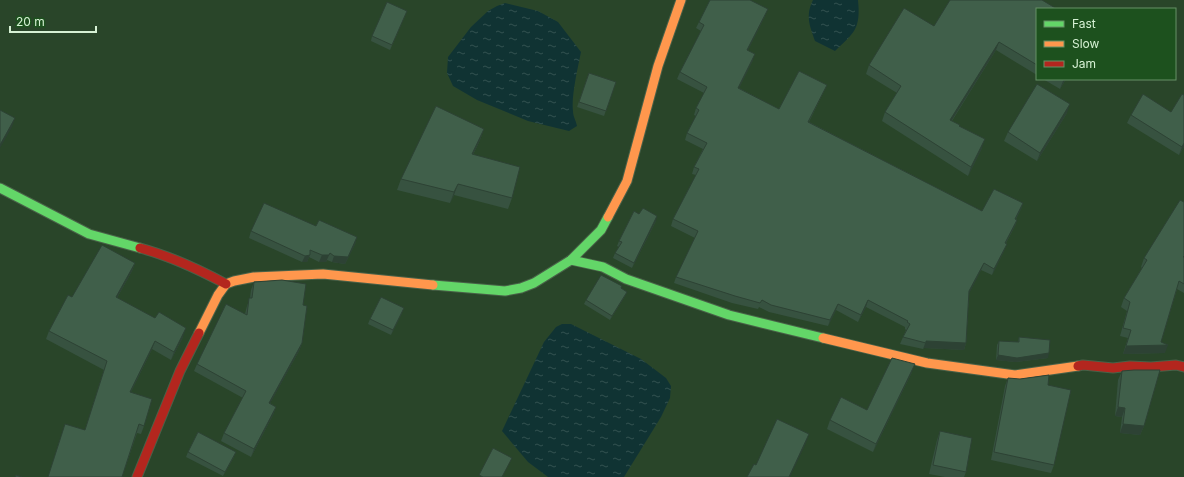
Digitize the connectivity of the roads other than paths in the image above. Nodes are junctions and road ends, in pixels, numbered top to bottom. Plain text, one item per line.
1 (681, 0) edge
2 (0, 188) edge
3 (571, 260) junction
4 (226, 284) junction
5 (1184, 367) edge
6 (137, 477) edge

1 - 3 street
2 - 4 street
3 - 4 street
3 - 5 street
4 - 6 street

